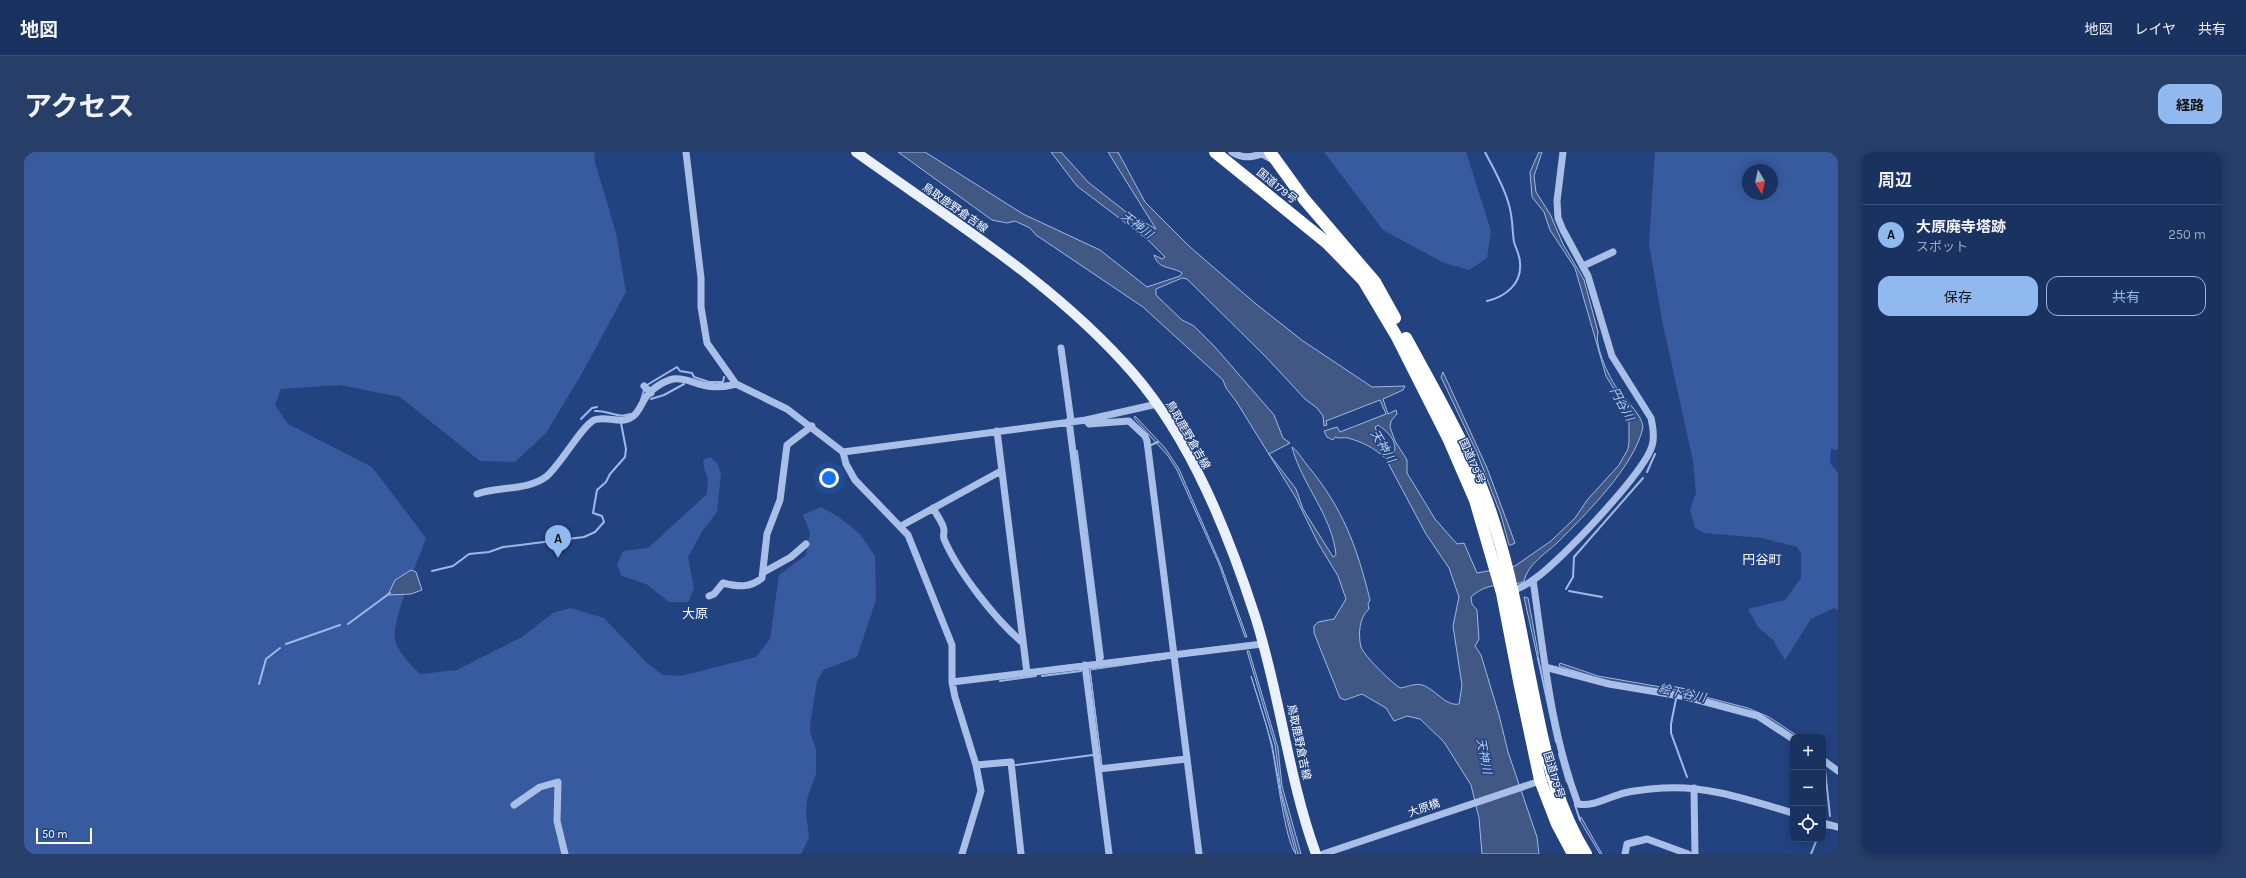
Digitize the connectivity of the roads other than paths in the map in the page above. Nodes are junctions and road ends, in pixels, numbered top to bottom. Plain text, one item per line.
1 (686, 152) edge
2 (856, 152) edge
3 (1215, 152) edge
4 (1232, 152) edge
5 (1563, 152) edge
6 (1273, 157) edge
7 (1613, 252) dead end
8 (1583, 266) junction
9 (1061, 348) dead end
10 (736, 384) junction
11 (644, 386) dead end
12 (651, 393) junction
13 (1157, 404) junction
14 (1086, 420) junction
15 (1070, 421) junction
16 (812, 426) junction
17 (997, 431) junction
18 (843, 452) junction
19 (1002, 471) junction
20 (477, 494) dead end
21 (933, 508) junction
22 (901, 526) junction
23 (806, 544) dead end
24 (764, 572) junction
25 (1533, 580) junction
26 (1507, 592) junction
27 (709, 596) dead end
28 (1022, 642) junction
29 (1262, 644) junction
30 (1173, 654) junction
31 (1100, 663) junction
32 (1086, 665) junction
33 (1545, 667) junction
34 (1027, 673) junction
35 (952, 682) junction
36 (1790, 738) edge
37 (1186, 758) junction
38 (1826, 762) edge
39 (976, 765) junction
40 (1099, 769) junction
41 (1838, 771) edge
42 (1546, 779) junction
43 (1694, 788) junction
44 (514, 804) dead end
45 (1790, 812) edge
46 (1826, 824) edge
47 (1838, 827) edge
48 (1327, 853) edge
49 (565, 854) edge
50 (962, 854) edge
51 (1021, 854) edge
52 (1109, 854) edge
53 (1199, 854) edge
54 (1316, 854) edge
55 (1573, 854) edge
56 (1586, 854) edge
57 (1625, 854) edge
58 (1688, 854) edge
59 (1695, 854) edge

1 - 10 street
2 - 13 main road, 鳥取鹿野倉吉線
3 - 26 highway, 国道179号
4 - 6 street
5 - 8 street
6 - 26 highway, 国道179号
7 - 8 street
8 - 25 street
9 - 15 street
10 - 12 street
10 - 16 street
11 - 12 street
12 - 20 street
13 - 14 street
13 - 29 main road, 鳥取鹿野倉吉線
14 - 15 street
14 - 30 street
15 - 17 street
15 - 31 street
16 - 18 street
16 - 24 street
17 - 18 street
17 - 19 street
18 - 22 street
19 - 21 street
19 - 28 street
21 - 22 street
21 - 28 street
22 - 35 street
23 - 24 street
24 - 27 street
25 - 26 street
25 - 33 street
26 - 42 highway, 国道179号
28 - 34 street
29 - 30 street
29 - 54 main road, 鳥取鹿野倉吉線
30 - 31 street
30 - 37 street
31 - 32 street
32 - 34 street
32 - 40 street
33 - 36 street
33 - 43 street
34 - 35 street
35 - 39 street
37 - 40 street
37 - 53 street
38 - 41 street
39 - 50 street
39 - 51 street
40 - 52 street
42 - 48 street, 大原橋
42 - 55 highway, 国道179号
42 - 56 highway, 国道179号
43 - 45 street
43 - 59 street
44 - 49 street
46 - 47 street
57 - 58 street

